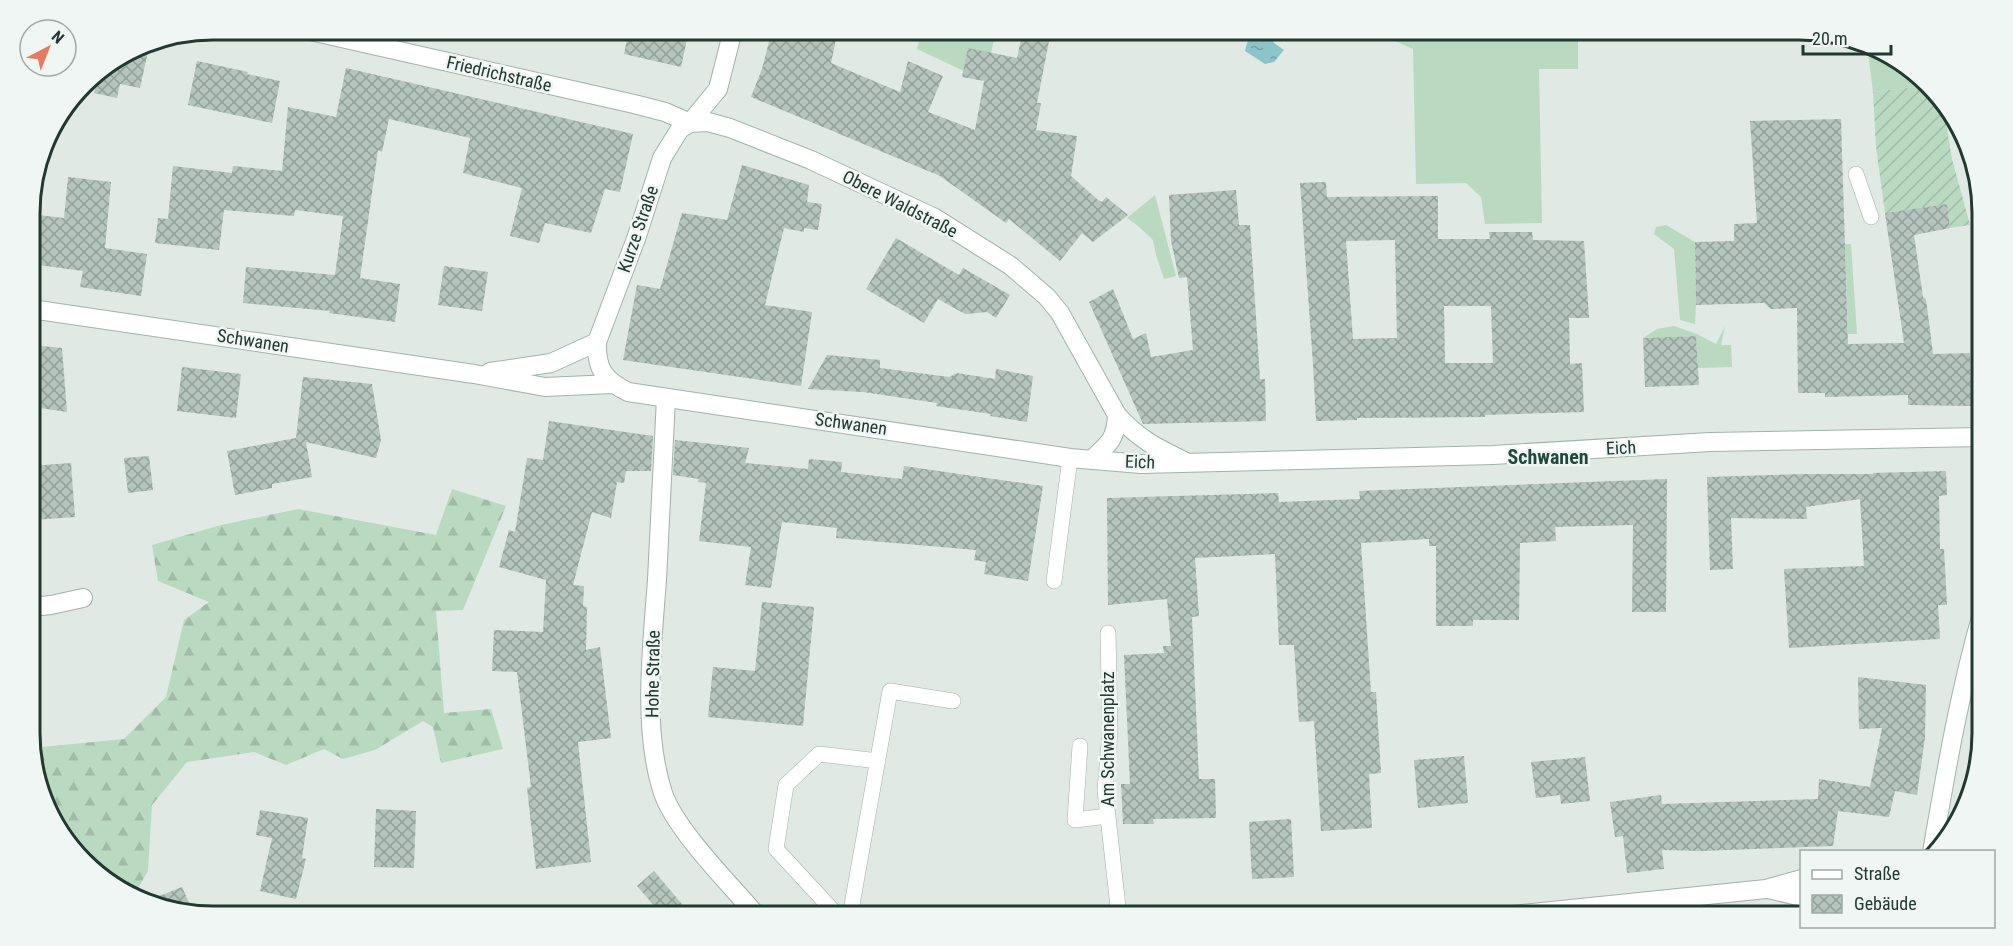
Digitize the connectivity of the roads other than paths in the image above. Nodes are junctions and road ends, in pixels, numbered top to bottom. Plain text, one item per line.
1 (354, 41) edge
2 (730, 41) edge
3 (690, 123) junction
4 (1856, 174) dead end
5 (1871, 217) dead end
6 (41, 310) edge
7 (597, 342) junction
8 (474, 374) junction
9 (612, 384) junction
10 (666, 398) junction
11 (1117, 416) junction
12 (1972, 437) edge
13 (1070, 458) junction
14 (1092, 459) junction
15 (1188, 463) junction
16 (1054, 581) dead end
17 (83, 598) dead end
18 (40, 606) edge
19 (1107, 633) dead end
20 (1972, 653) edge
21 (1964, 684) junction
22 (1972, 686) edge
23 (953, 701) dead end
24 (1080, 746) dead end
25 (878, 761) junction
26 (1108, 816) junction
27 (1934, 842) edge
28 (1800, 880) edge
29 (1766, 889) junction
30 (1800, 897) edge
31 (1118, 905) edge
32 (1609, 905) edge
33 (749, 906) edge
34 (828, 906) edge
35 (852, 906) edge

1 - 3 street, Friedrichstraße
2 - 3 street
3 - 7 street, Kurze Straße
3 - 11 street, Obere Waldstraße
4 - 5 lane
6 - 8 street, Schwanen
7 - 8 street, Schwanen
7 - 9 street
8 - 9 street, Schwanen
9 - 10 street, Schwanen
10 - 13 street, Schwanen
10 - 33 street, Hohe Straße
11 - 14 street
11 - 15 street, Eich
12 - 15 street, Eich
13 - 14 street, Schwanen
13 - 16 lane
14 - 15 street, Eich
17 - 18 street
19 - 26 lane, Am Schwanenplatz
20 - 21 street
21 - 22 lane
21 - 27 street
23 - 25 lane
24 - 26 lane
25 - 34 lane
25 - 35 lane
26 - 31 lane, Am Schwanenplatz
28 - 29 street
29 - 30 street
29 - 32 street

